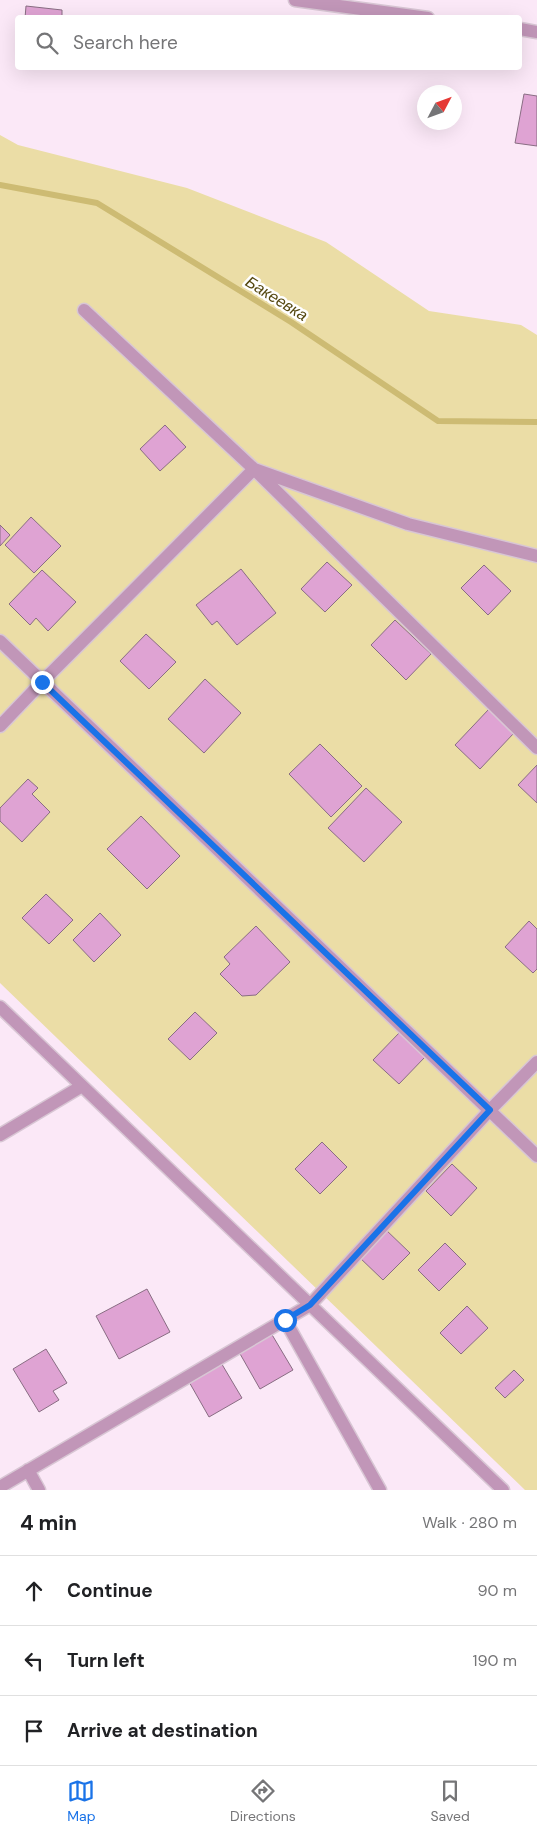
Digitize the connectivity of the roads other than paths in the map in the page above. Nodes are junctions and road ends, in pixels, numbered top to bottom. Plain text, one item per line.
1 (295, 0) edge
2 (406, 15) edge
3 (522, 30) edge
4 (537, 32) edge
5 (84, 310) dead end
6 (254, 469) junction
7 (537, 556) edge
8 (0, 640) edge
9 (42, 682) junction
10 (0, 726) edge
11 (537, 748) edge
12 (0, 1007) edge
13 (537, 1062) edge
14 (82, 1086) junction
15 (490, 1110) junction
16 (0, 1134) edge
17 (537, 1156) edge
18 (310, 1305) junction
19 (285, 1320) junction
20 (28, 1470) junction
21 (0, 1487) edge
22 (39, 1490) edge
23 (380, 1490) edge
24 (503, 1490) edge

1 - 2 lane
3 - 4 lane
5 - 6 lane
6 - 7 lane
6 - 9 lane
6 - 11 lane
8 - 9 lane
9 - 10 lane
9 - 15 lane
12 - 14 lane
13 - 15 lane
14 - 16 lane
14 - 18 lane
15 - 17 lane
15 - 18 lane
18 - 19 lane
18 - 24 lane
19 - 20 lane
19 - 23 lane
20 - 21 lane
20 - 22 lane

